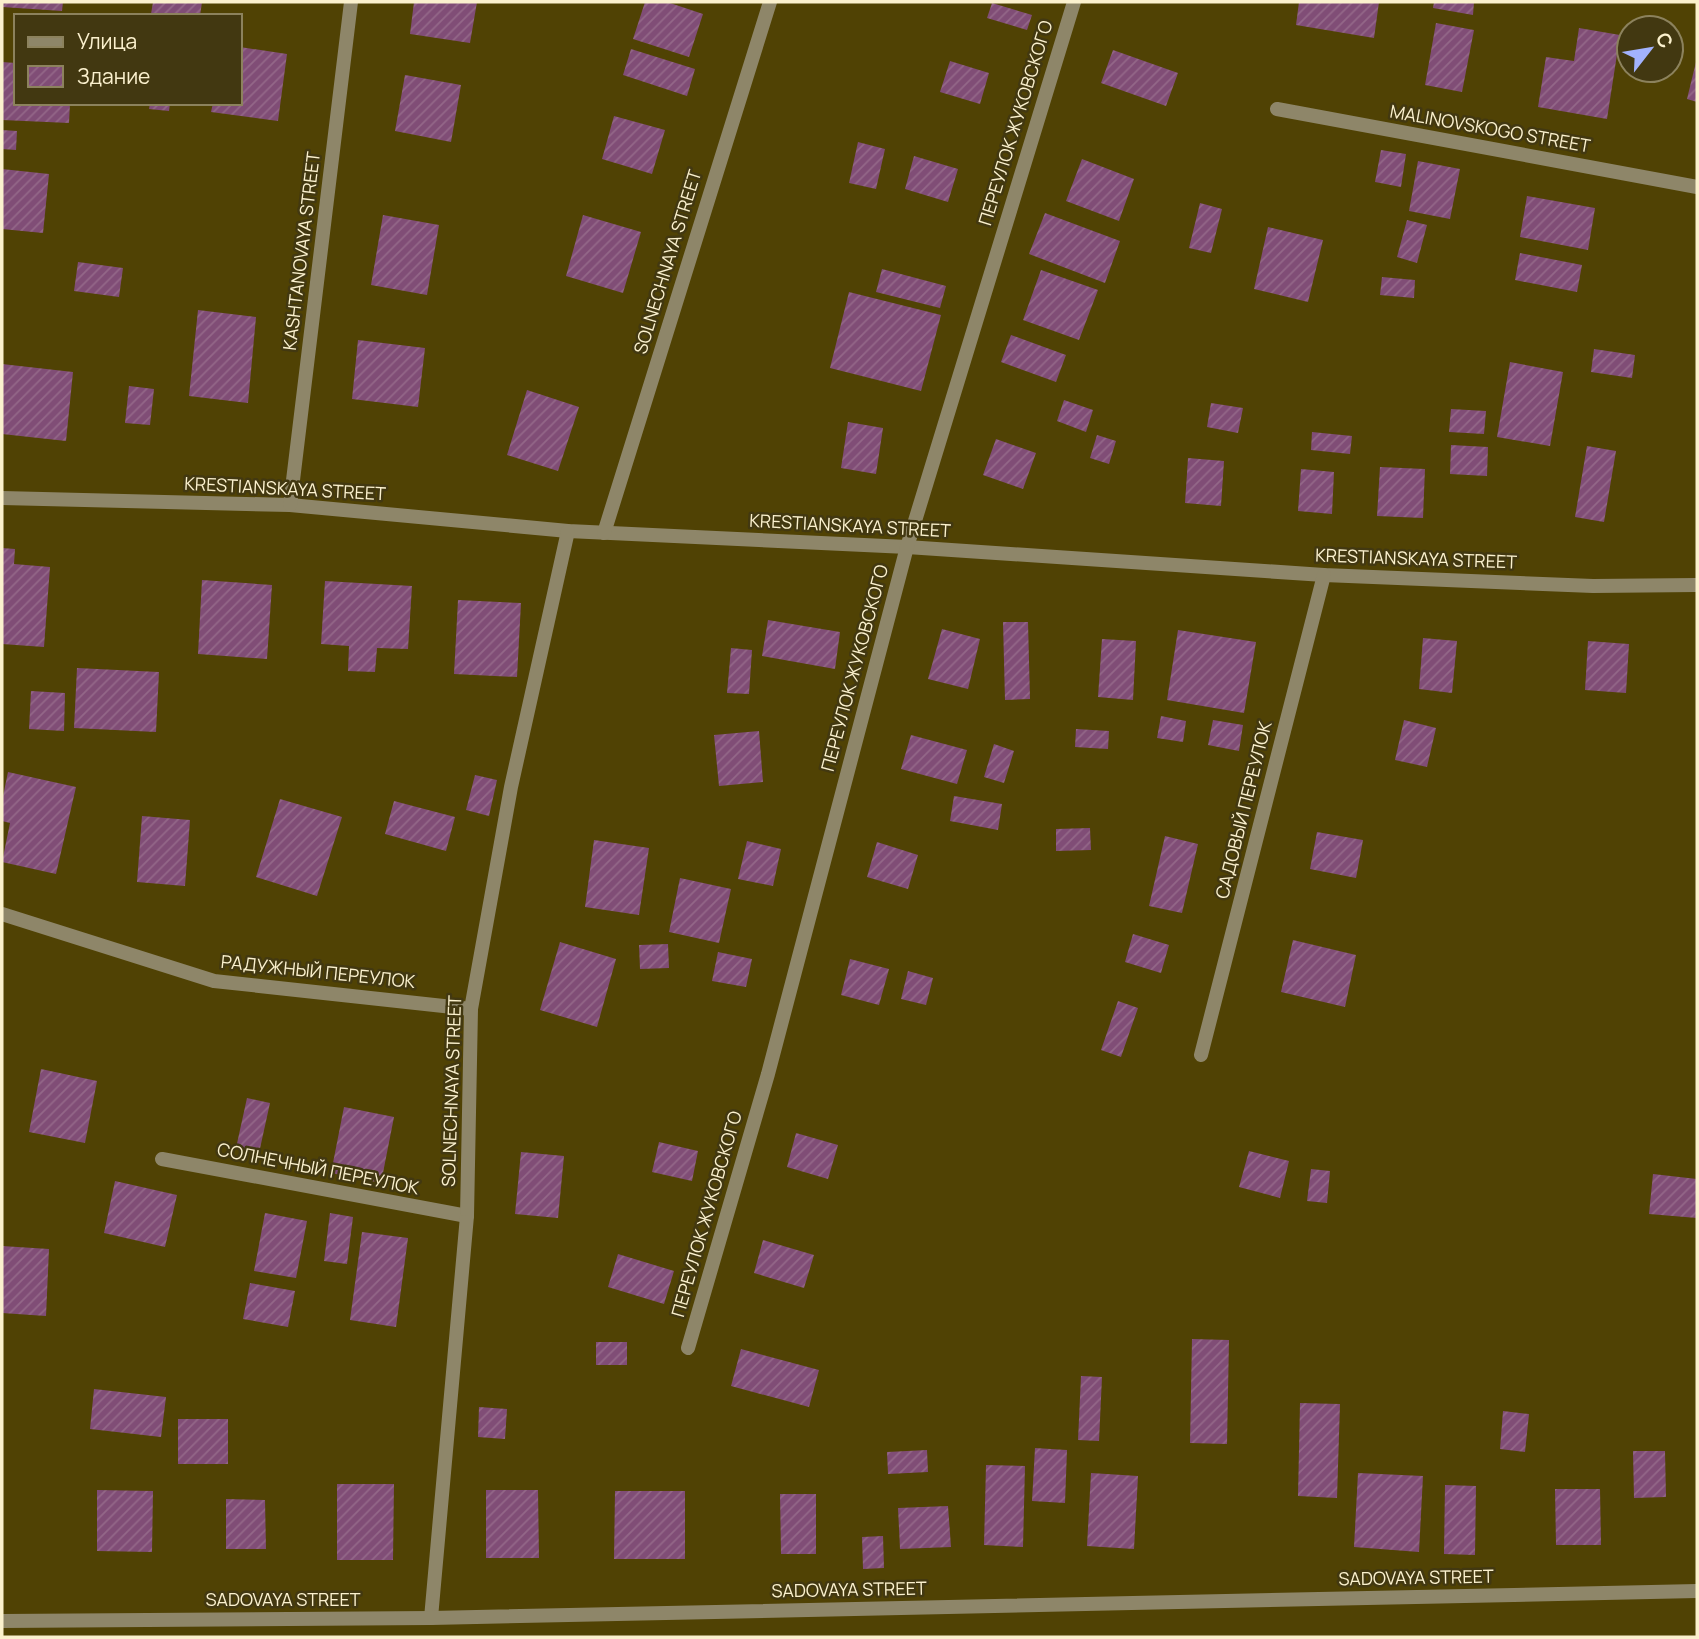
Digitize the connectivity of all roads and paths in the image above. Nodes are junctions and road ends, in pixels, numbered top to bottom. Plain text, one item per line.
1 (351, 2) edge
2 (770, 2) edge
3 (1074, 2) edge
4 (1277, 109) dead end
5 (1697, 187) edge
6 (2, 498) edge
7 (290, 505) junction
8 (568, 531) junction
9 (604, 533) junction
10 (907, 547) junction
11 (1324, 575) junction
12 (1697, 585) edge
13 (2, 914) edge
14 (471, 1009) junction
15 (1201, 1055) dead end
16 (162, 1159) dead end
17 (467, 1216) junction
18 (688, 1348) dead end
19 (1697, 1591) edge
20 (431, 1618) junction
21 (2, 1621) edge

1 - 7 street, KASHTANOVAYA STREET
2 - 9 street, SOLNECHNAYA STREET
3 - 10 street, ПЕРЕУЛОК ЖУКОВСКОГО
4 - 5 street, MALINOVSKOGO STREET
6 - 7 street, KRESTIANSKAYA STREET
7 - 8 street, KRESTIANSKAYA STREET
8 - 9 street, KRESTIANSKAYA STREET
8 - 14 street, SOLNECHNAYA STREET
9 - 10 street, KRESTIANSKAYA STREET
10 - 11 street, KRESTIANSKAYA STREET
10 - 18 street, ПЕРЕУЛОК ЖУКОВСКОГО
11 - 12 street, KRESTIANSKAYA STREET
11 - 15 street, САДОВЫЙ ПЕРЕУЛОК
13 - 14 street, РАДУЖНЫЙ ПЕРЕУЛОК
14 - 17 street, SOLNECHNAYA STREET
16 - 17 street, СОЛНЕЧНЫЙ ПЕРЕУЛОК
17 - 20 street, SOLNECHNAYA STREET
19 - 20 street, SADOVAYA STREET
20 - 21 street, SADOVAYA STREET

